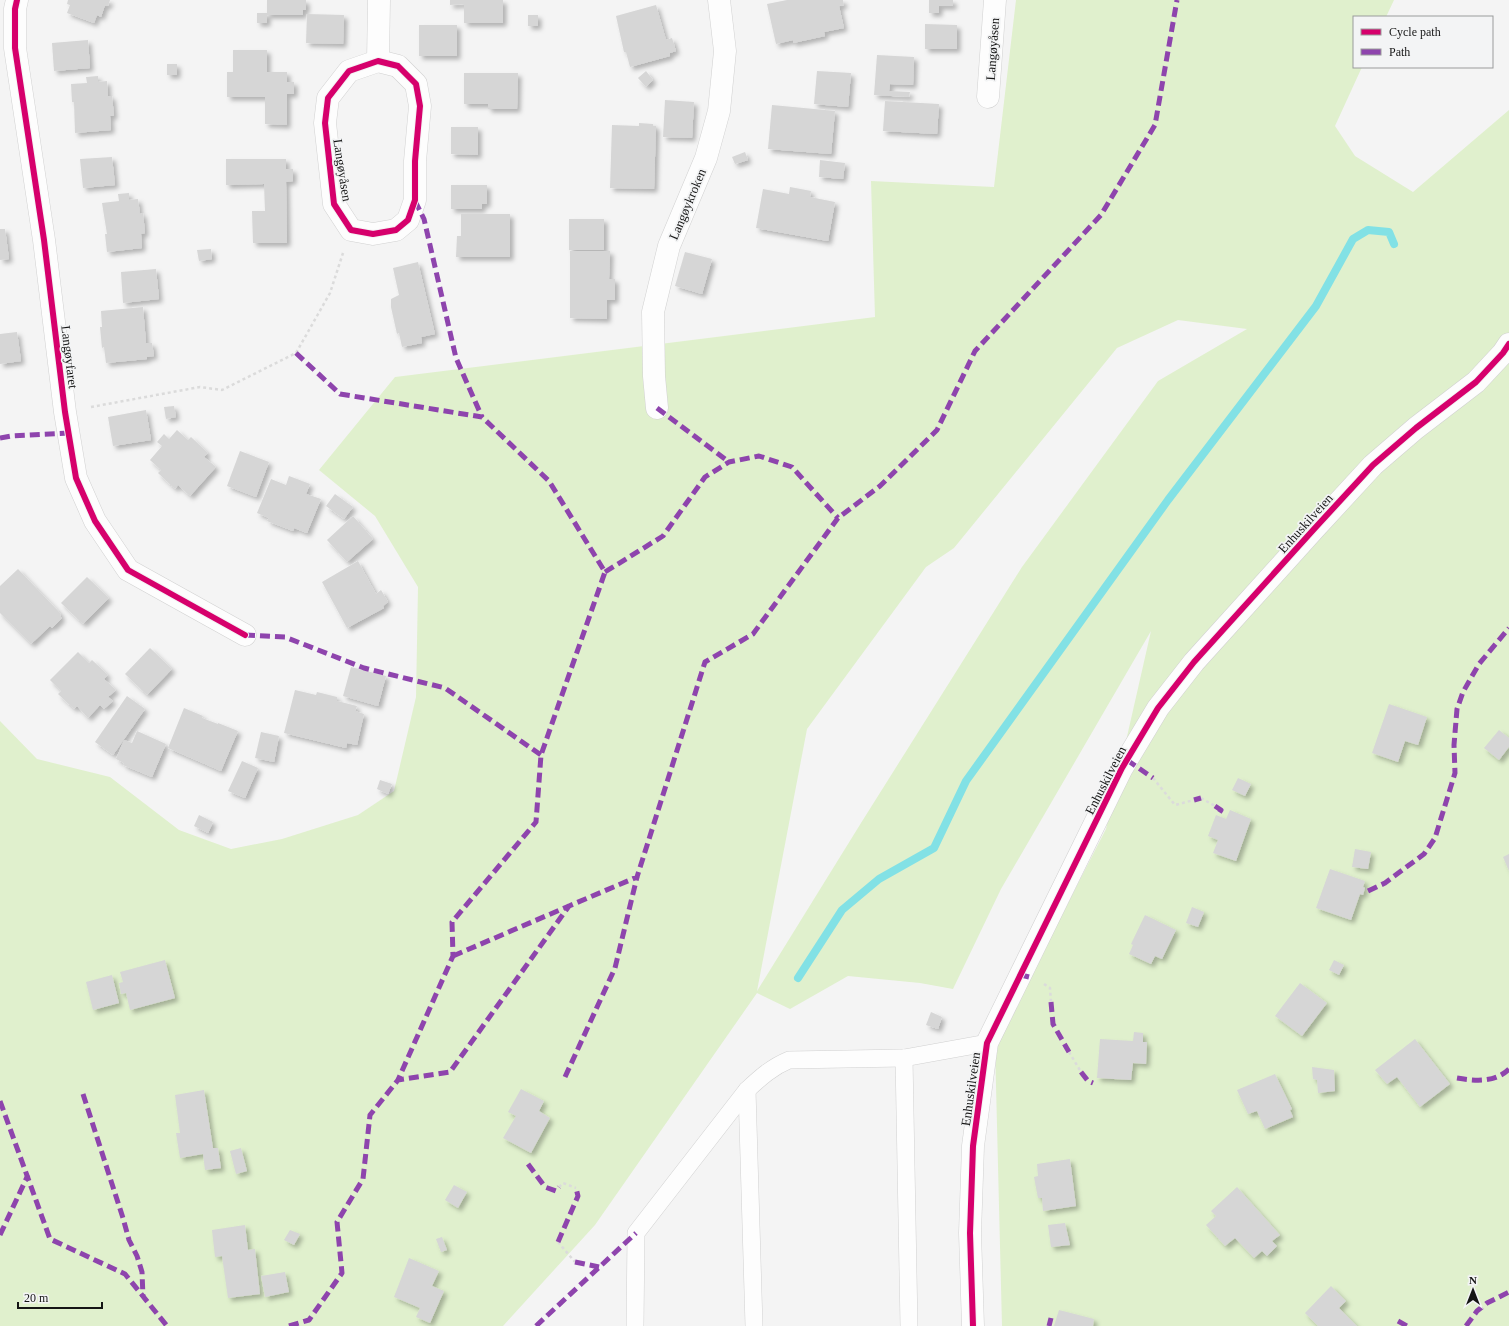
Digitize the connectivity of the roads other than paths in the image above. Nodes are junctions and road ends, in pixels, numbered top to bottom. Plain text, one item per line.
1 (17, 0) edge
2 (380, 0) edge
3 (719, 0) edge
4 (995, 0) edge
5 (378, 61) junction
6 (988, 97) dead end
7 (1509, 344) edge
8 (657, 408) dead end
9 (245, 635) dead end
10 (987, 1044) junction
11 (904, 1058) junction
12 (747, 1090) junction
13 (635, 1326) edge
14 (754, 1326) edge
15 (909, 1326) edge
16 (973, 1326) edge

1 - 9 street, Langøyfaret
2 - 5 street
3 - 8 street, Langøykroken
4 - 6 street, Langøyåsen
5 - 5 street, Langøyåsen
7 - 10 street, Enhuskilveien
10 - 11 lane
10 - 16 street, Enhuskilveien
11 - 12 lane
11 - 15 lane
12 - 13 lane
12 - 14 lane

